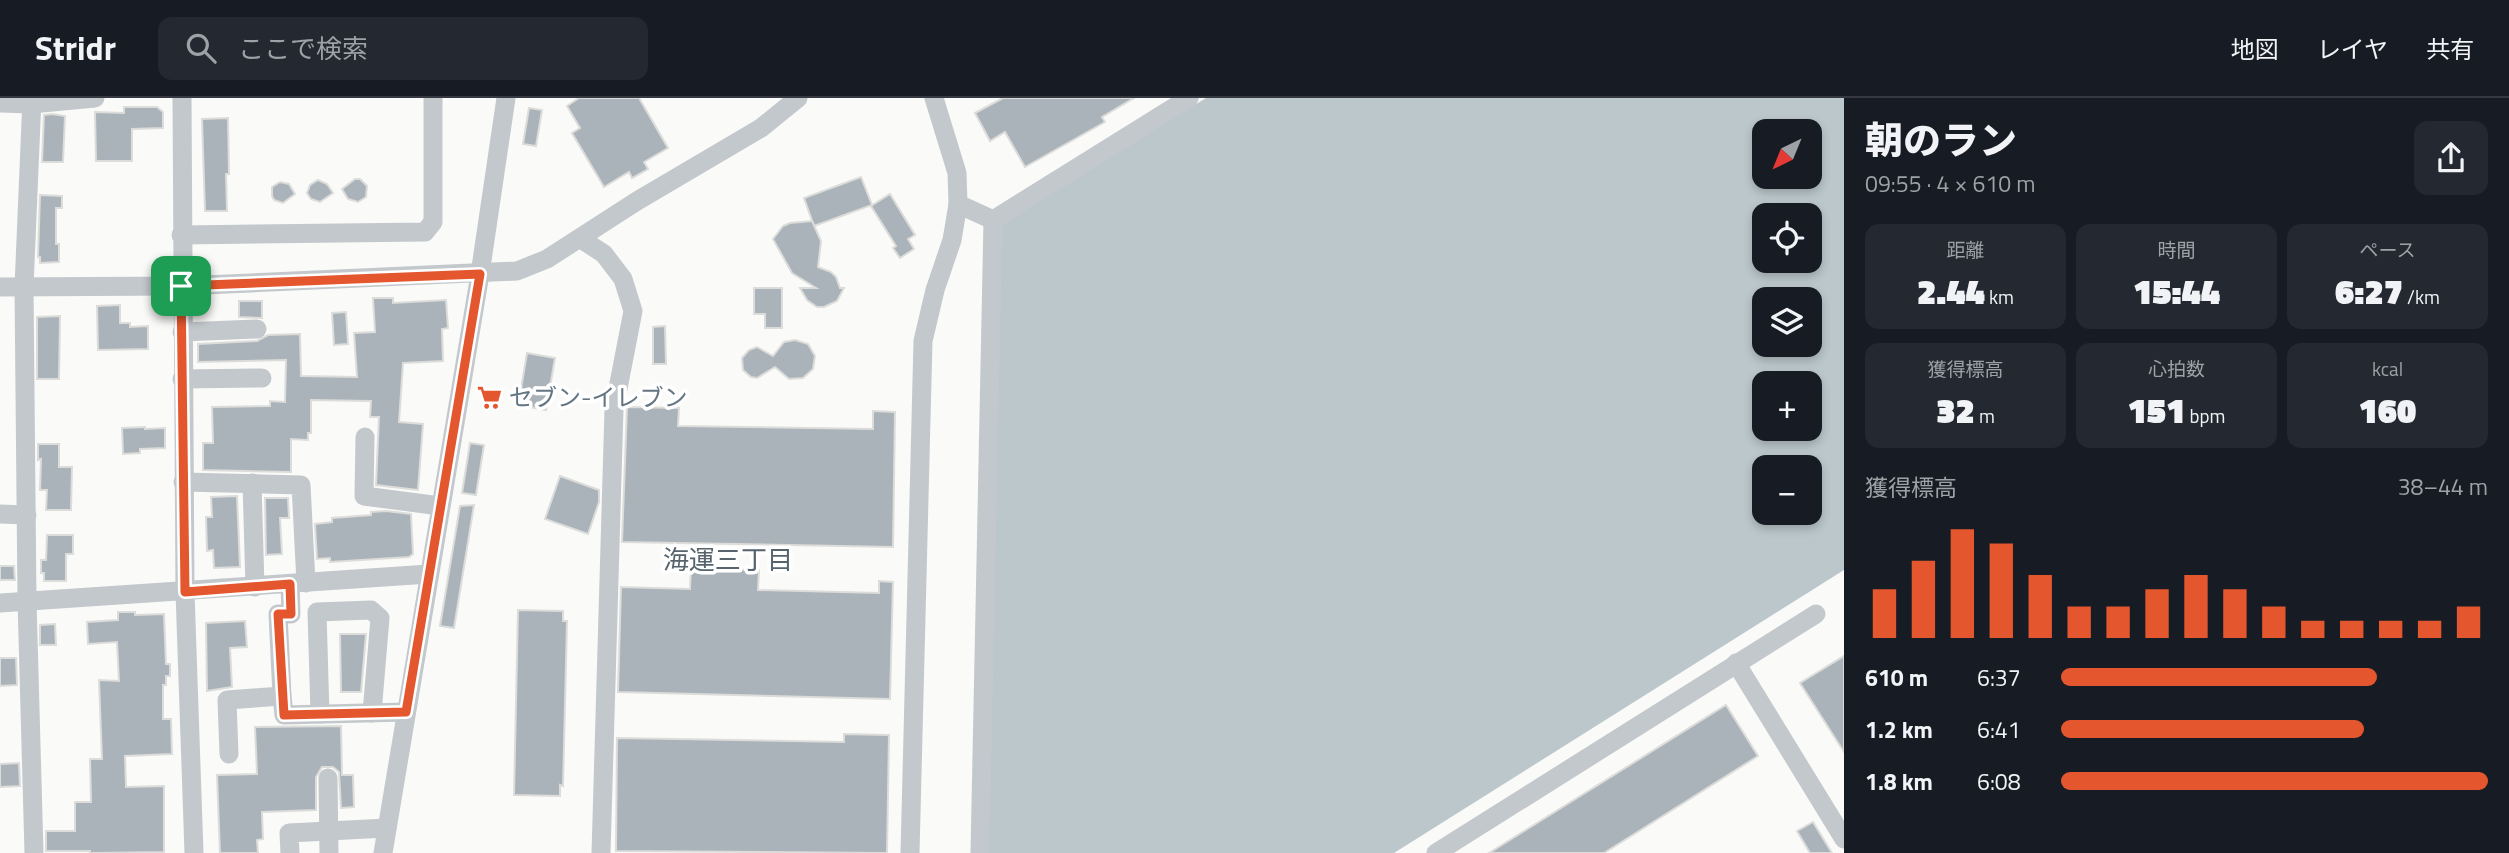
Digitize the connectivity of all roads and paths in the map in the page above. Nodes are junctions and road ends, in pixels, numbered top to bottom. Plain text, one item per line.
1 (95, 98) edge
2 (181, 98) edge
3 (433, 98) edge
4 (506, 98) edge
5 (797, 98) edge
6 (934, 98) edge
7 (1189, 98) edge
8 (31, 101) edge
9 (0, 103) edge
10 (958, 204) junction
11 (993, 220) junction
12 (181, 235) junction
13 (581, 239) junction
14 (480, 274) junction
15 (24, 286) junction
16 (181, 286) junction
17 (0, 287) edge
18 (257, 328) dead end
19 (182, 332) junction
20 (262, 378) dead end
21 (182, 379) junction
22 (365, 437) dead end
23 (183, 482) junction
24 (252, 484) junction
25 (440, 506) junction
26 (0, 514) edge
27 (27, 515) junction
28 (429, 575) junction
29 (347, 580) junction
30 (298, 584) junction
31 (256, 587) junction
32 (185, 592) junction
33 (27, 601) junction
34 (0, 603) edge
35 (347, 611) junction
36 (1816, 614) dead end
37 (1736, 663) junction
38 (282, 696) junction
39 (406, 712) junction
40 (372, 713) junction
41 (320, 714) junction
42 (229, 754) dead end
43 (328, 778) dead end
44 (387, 828) junction
45 (329, 830) junction
46 (1844, 839) edge
47 (34, 853) edge
48 (194, 853) edge
49 (290, 853) edge
50 (329, 853) edge
51 (383, 853) edge
52 (601, 853) edge
53 (909, 853) edge
54 (980, 853) edge
55 (1436, 853) edge

1 - 8 street
2 - 12 street
3 - 12 street
4 - 14 street
5 - 13 street
6 - 10 street
7 - 11 street
8 - 9 street
8 - 15 street
10 - 11 street
10 - 53 street
11 - 54 street
12 - 16 street
13 - 14 street
13 - 52 street
14 - 16 street
14 - 25 street
15 - 16 street
15 - 17 street
15 - 27 street
16 - 19 street
18 - 19 street
19 - 21 street
20 - 21 street
21 - 23 street
22 - 25 street
23 - 24 street
23 - 32 street
24 - 30 street
24 - 31 street
25 - 28 street
26 - 27 street
27 - 33 street
28 - 29 street
28 - 39 street
29 - 30 street
29 - 35 street
30 - 31 street
30 - 38 street
31 - 32 street
32 - 33 street
32 - 48 street
33 - 34 street
33 - 47 street
35 - 40 street
35 - 41 street
36 - 37 street
37 - 46 street
37 - 55 street
38 - 41 street
38 - 42 street
39 - 40 street
39 - 44 street
40 - 41 street
43 - 45 street
44 - 45 street
44 - 51 street
45 - 49 street
45 - 50 street

